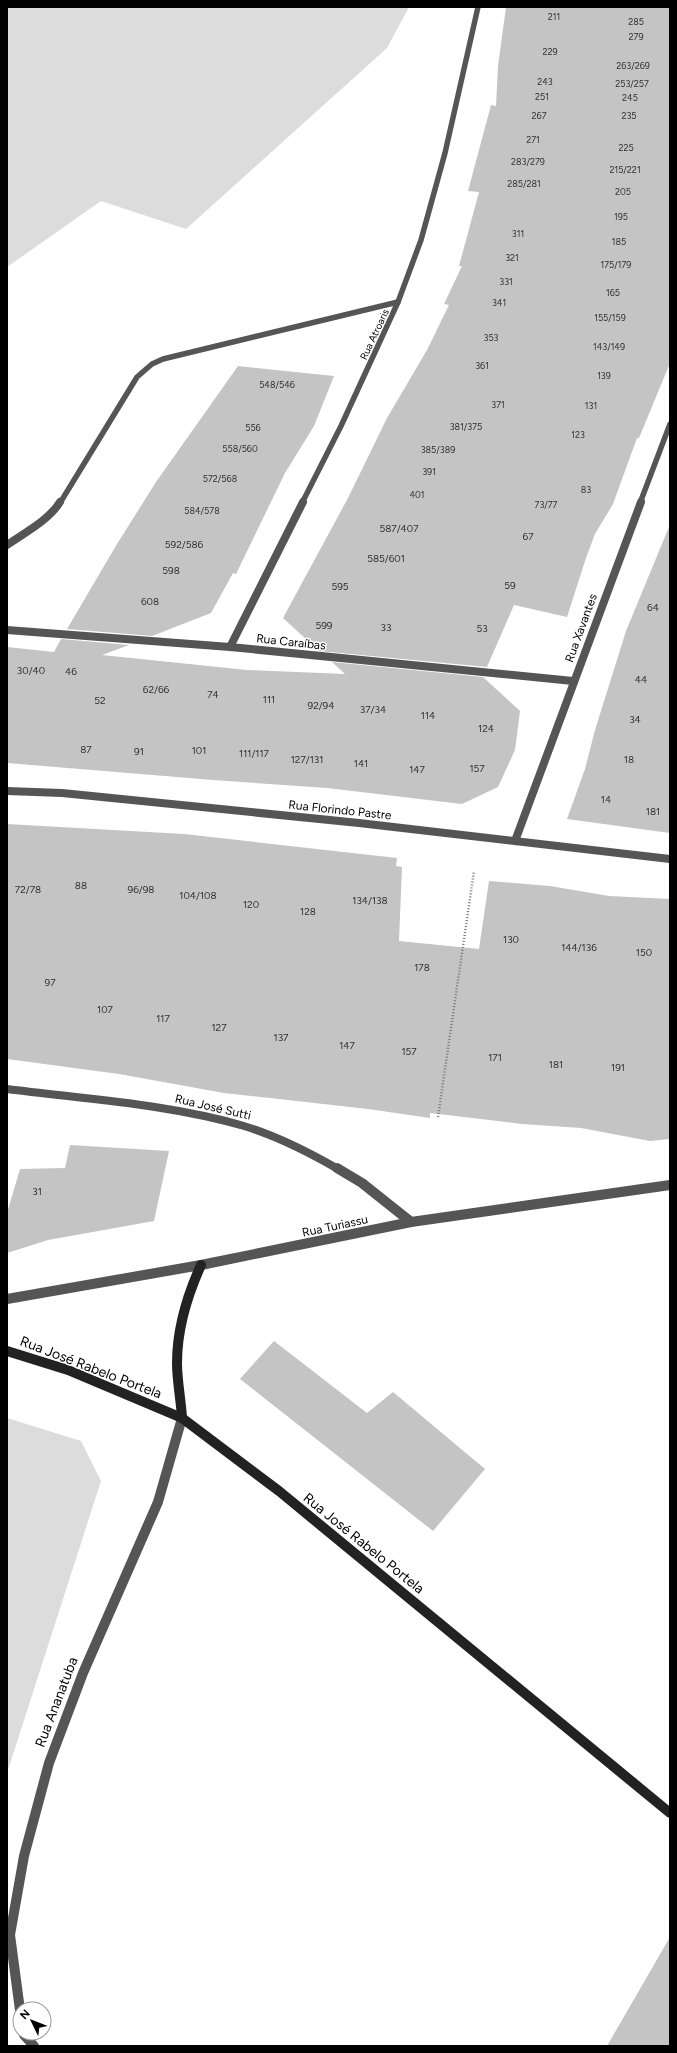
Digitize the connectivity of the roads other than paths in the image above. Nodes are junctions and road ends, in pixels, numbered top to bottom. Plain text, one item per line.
1 (478, 7) edge
2 (398, 302) junction
3 (670, 424) edge
4 (7, 545) edge
5 (7, 630) edge
6 (230, 647) junction
7 (573, 681) junction
8 (7, 791) edge
9 (516, 841) junction
10 (670, 859) edge
11 (7, 1090) edge
12 (670, 1185) edge
13 (411, 1222) junction
14 (200, 1265) junction
15 (7, 1299) edge
16 (7, 1351) edge
17 (182, 1418) junction
18 (670, 1813) edge
19 (19, 2001) edge

1 - 2 street, Rua Atroaris
2 - 4 street
2 - 6 street, Rua Atroaris
3 - 7 street, Rua Xavantes
5 - 6 street, Rua Caraíbas
6 - 7 street, Rua Caraíbas
7 - 9 street, Rua Xavantes
8 - 9 street, Rua Florindo Pastre
9 - 10 street, Rua Florindo Pastre
11 - 13 street, Rua José Sutti
12 - 13 street, Rua Turiassu
13 - 14 street, Rua Turiassu
14 - 15 street, Rua Turiassu
14 - 17 street
16 - 17 street, Rua José Rabelo Portela
17 - 18 street, Rua José Rabelo Portela
17 - 19 street, Rua Ananatuba

